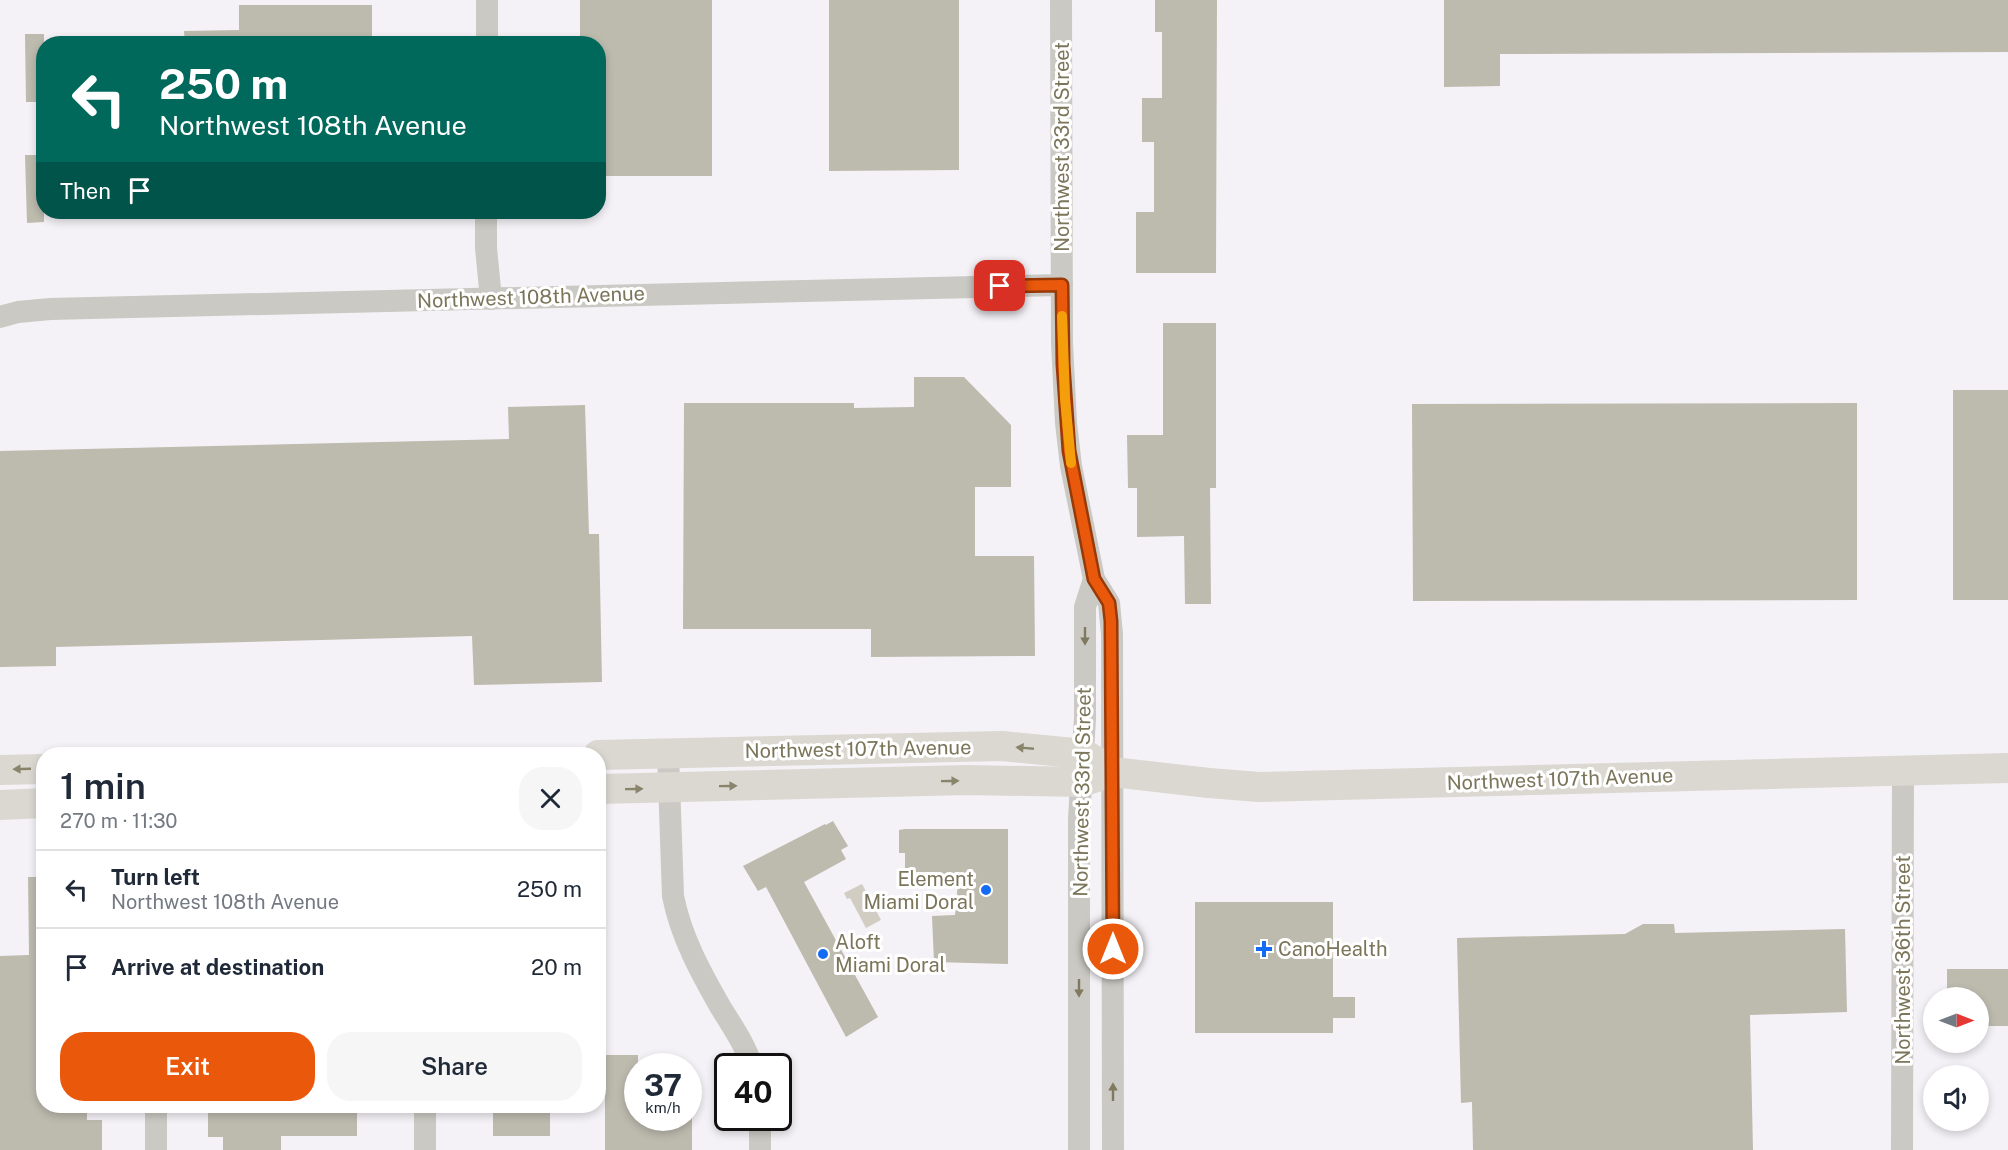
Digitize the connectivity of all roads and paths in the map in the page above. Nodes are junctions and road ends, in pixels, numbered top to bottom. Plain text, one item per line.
1 (487, 0) edge
2 (1061, 0) edge
3 (487, 36) edge
4 (486, 219) edge
5 (1062, 285) junction
6 (491, 299) junction
7 (0, 317) edge
8 (1094, 579) junction
9 (668, 753) junction
10 (606, 755) edge
11 (1082, 768) junction
12 (2008, 768) edge
13 (36, 769) edge
14 (0, 770) edge
15 (1903, 771) junction
16 (1113, 772) junction
17 (669, 788) junction
18 (606, 789) edge
19 (36, 803) edge
20 (0, 805) edge
21 (747, 1053) edge
22 (156, 1113) edge
23 (424, 1113) edge
24 (760, 1131) edge
25 (156, 1150) edge
26 (425, 1150) edge
27 (760, 1150) edge
28 (1079, 1150) edge
29 (1113, 1150) edge
30 (1902, 1150) edge

1 - 3 street
2 - 5 street, Northwest 33rd Street
4 - 6 street
5 - 6 street, Northwest 108th Avenue
5 - 8 street, Northwest 33rd Street
6 - 7 street, Northwest 108th Avenue
8 -> 11 street, Northwest 33rd Street
8 - 16 street, Northwest 33rd Street
9 - 10 main road, Northwest 107th Avenue
11 -> 9 main road, Northwest 107th Avenue
9 - 17 street
11 - 16 main road, Northwest 107th Avenue
17 -> 11 main road, Northwest 107th Avenue
11 -> 28 street, Northwest 33rd Street
12 - 15 main road, Northwest 107th Avenue
13 -> 14 main road
15 - 16 main road, Northwest 107th Avenue
15 - 30 street, Northwest 36th Street
29 -> 16 street, Northwest 33rd Street
18 -> 17 main road, Northwest 107th Avenue
17 - 21 street
19 - 20 main road
22 - 25 street
23 - 26 street
24 - 27 street

